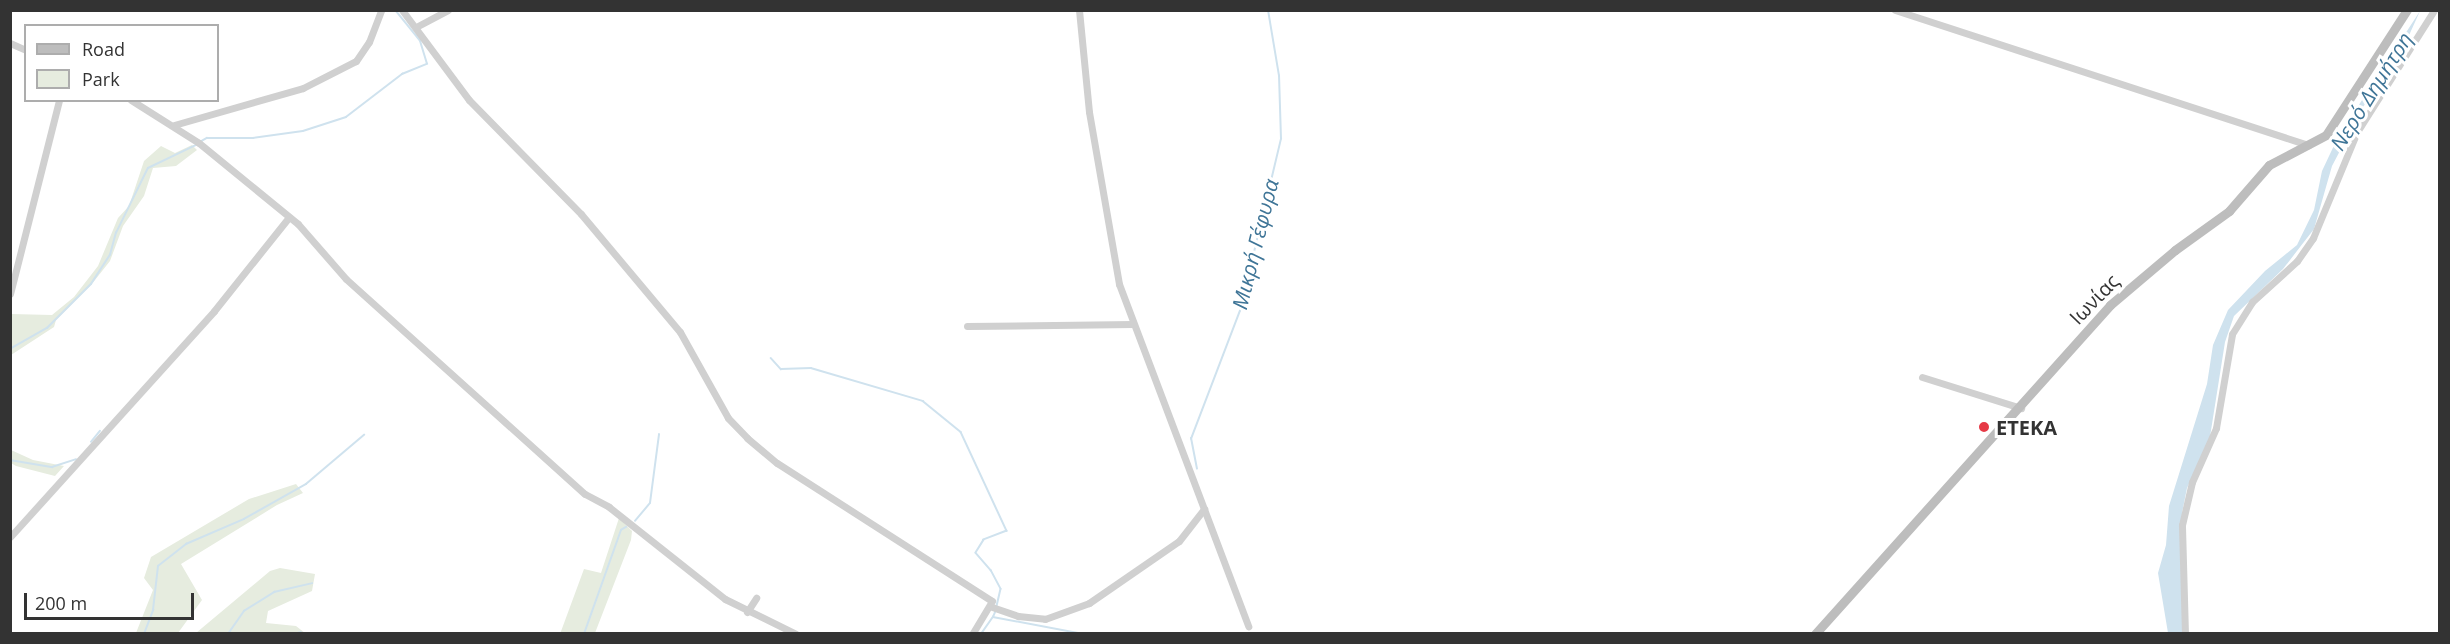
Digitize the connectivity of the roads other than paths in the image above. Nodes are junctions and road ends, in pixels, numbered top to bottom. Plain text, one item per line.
1 (381, 10) edge
2 (402, 10) edge
3 (448, 10) edge
4 (1079, 10) edge
5 (1895, 10) edge
6 (2408, 10) edge
7 (2434, 10) edge
8 (416, 27) junction
9 (10, 43) edge
10 (24, 49) edge
11 (58, 102) edge
12 (134, 102) edge
13 (174, 125) junction
14 (2310, 146) junction
15 (289, 217) junction
16 (10, 294) edge
17 (1133, 324) junction
18 (967, 326) dead end
19 (1922, 376) dead end
20 (2021, 408) junction
21 (1204, 509) junction
22 (10, 537) edge
23 (756, 598) dead end
24 (992, 607) junction
25 (747, 612) junction
26 (1248, 626) dead end
27 (796, 633) edge
28 (972, 633) edge
29 (1815, 633) edge
30 (2185, 633) edge

1 - 13 street
2 - 8 street
3 - 8 street
4 - 17 street
5 - 14 street
6 - 14 street, Ιωνίας
7 - 30 street
8 - 24 street
9 - 10 street
11 - 16 street
12 - 13 street
13 - 15 street
14 - 20 street, Ιωνίας
15 - 22 street
15 - 25 street
17 - 18 street
17 - 21 street
19 - 20 street
20 - 29 street, Ιωνίας
21 - 24 street
21 - 26 street
23 - 25 street
24 - 28 street
25 - 27 street

